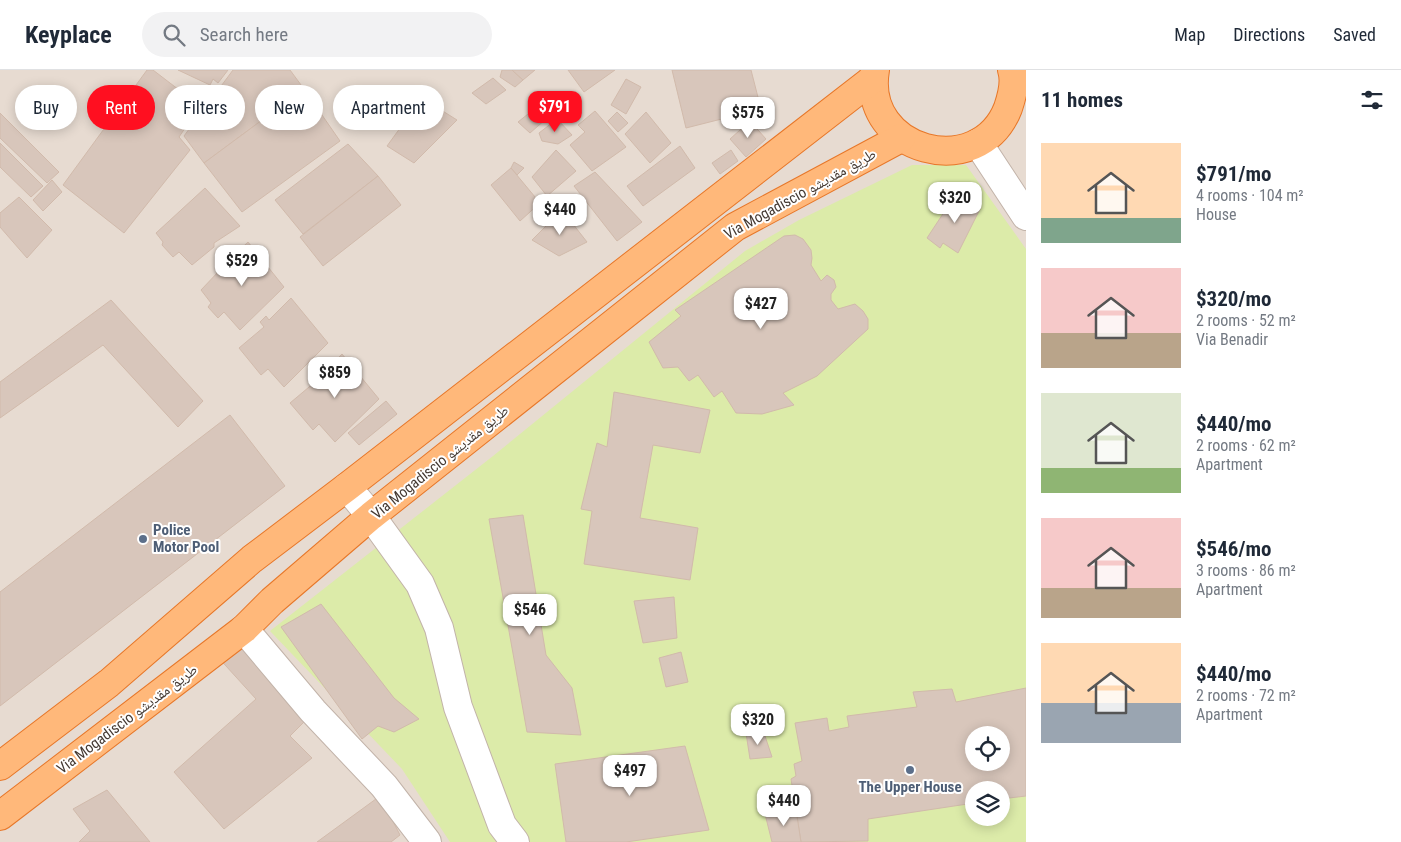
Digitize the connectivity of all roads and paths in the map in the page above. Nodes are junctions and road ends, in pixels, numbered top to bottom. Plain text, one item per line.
1 (874, 74) edge
2 (1017, 86) edge
3 (901, 138) junction
4 (978, 143) junction
5 (1026, 216) edge
6 (347, 488) junction
7 (371, 516) junction
8 (244, 629) junction
9 (0, 766) edge
10 (0, 816) edge
11 (427, 842) edge
12 (515, 842) edge

1 - 3 highway
1 - 6 highway
2 - 4 highway
3 - 4 highway
3 - 7 highway, Via Mogadiscio طريق مقديشو
4 - 5 street
6 - 7 street
6 - 9 highway
7 - 8 highway, Via Mogadiscio طريق مقديشو
7 - 12 street
8 - 10 highway, Via Mogadiscio طريق مقديشو
8 - 11 street

